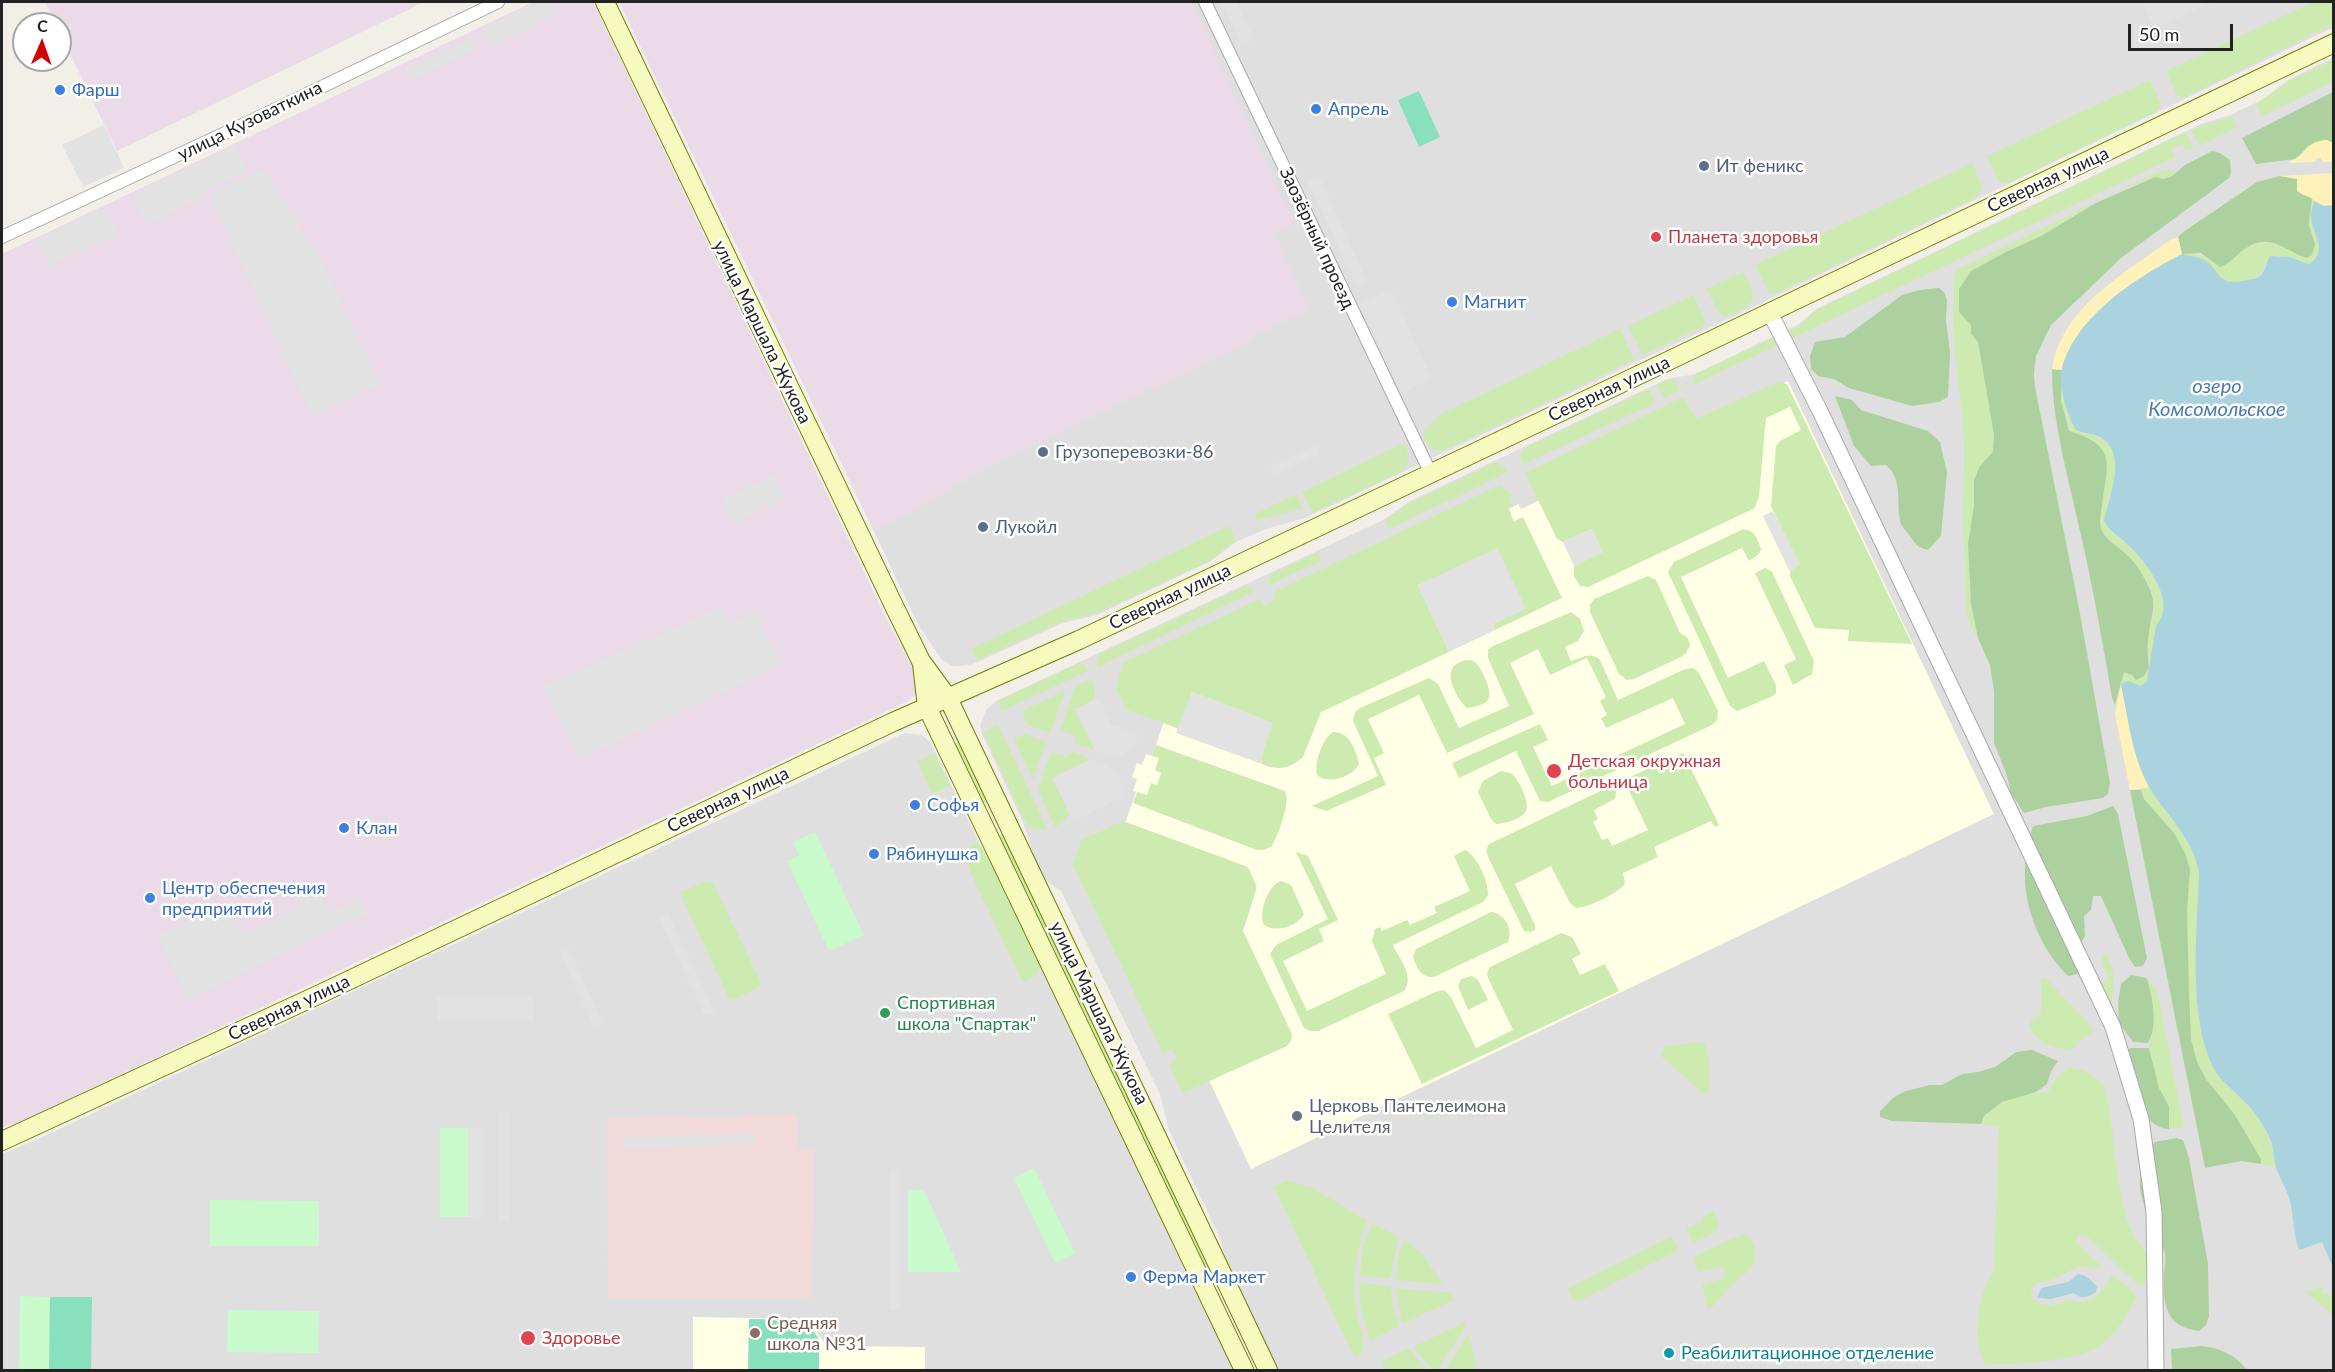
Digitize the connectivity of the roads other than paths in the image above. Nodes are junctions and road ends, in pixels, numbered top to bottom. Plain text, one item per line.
1 (498, 2) edge
2 (605, 2) edge
3 (1205, 2) edge
4 (2334, 43) edge
5 (2, 237) edge
6 (1770, 313) junction
7 (1431, 474) junction
8 (921, 661) junction
9 (948, 698) junction
10 (927, 707) junction
11 (1002, 810) junction
12 (982, 820) junction
13 (2, 1141) edge
14 (1244, 1371) edge
15 (1268, 1371) edge
16 (2156, 1371) edge

1 - 5 street, улица Кузоваткина
2 - 8 main road, улица Маршала Жукова
3 - 7 street, Заозёрный проезд
4 - 6 main road, Северная улица
6 - 7 main road, Северная улица
6 - 16 street
7 - 9 main road, Северная улица
8 - 9 main road, улица Маршала Жукова
8 - 10 main road, улица Маршала Жукова
9 - 10 main road, Северная улица
9 - 11 main road, улица Маршала Жукова
10 - 12 main road, улица Маршала Жукова
10 - 13 main road, Северная улица
11 - 12 main road
11 - 15 main road, улица Маршала Жукова
12 - 14 main road, улица Маршала Жукова

